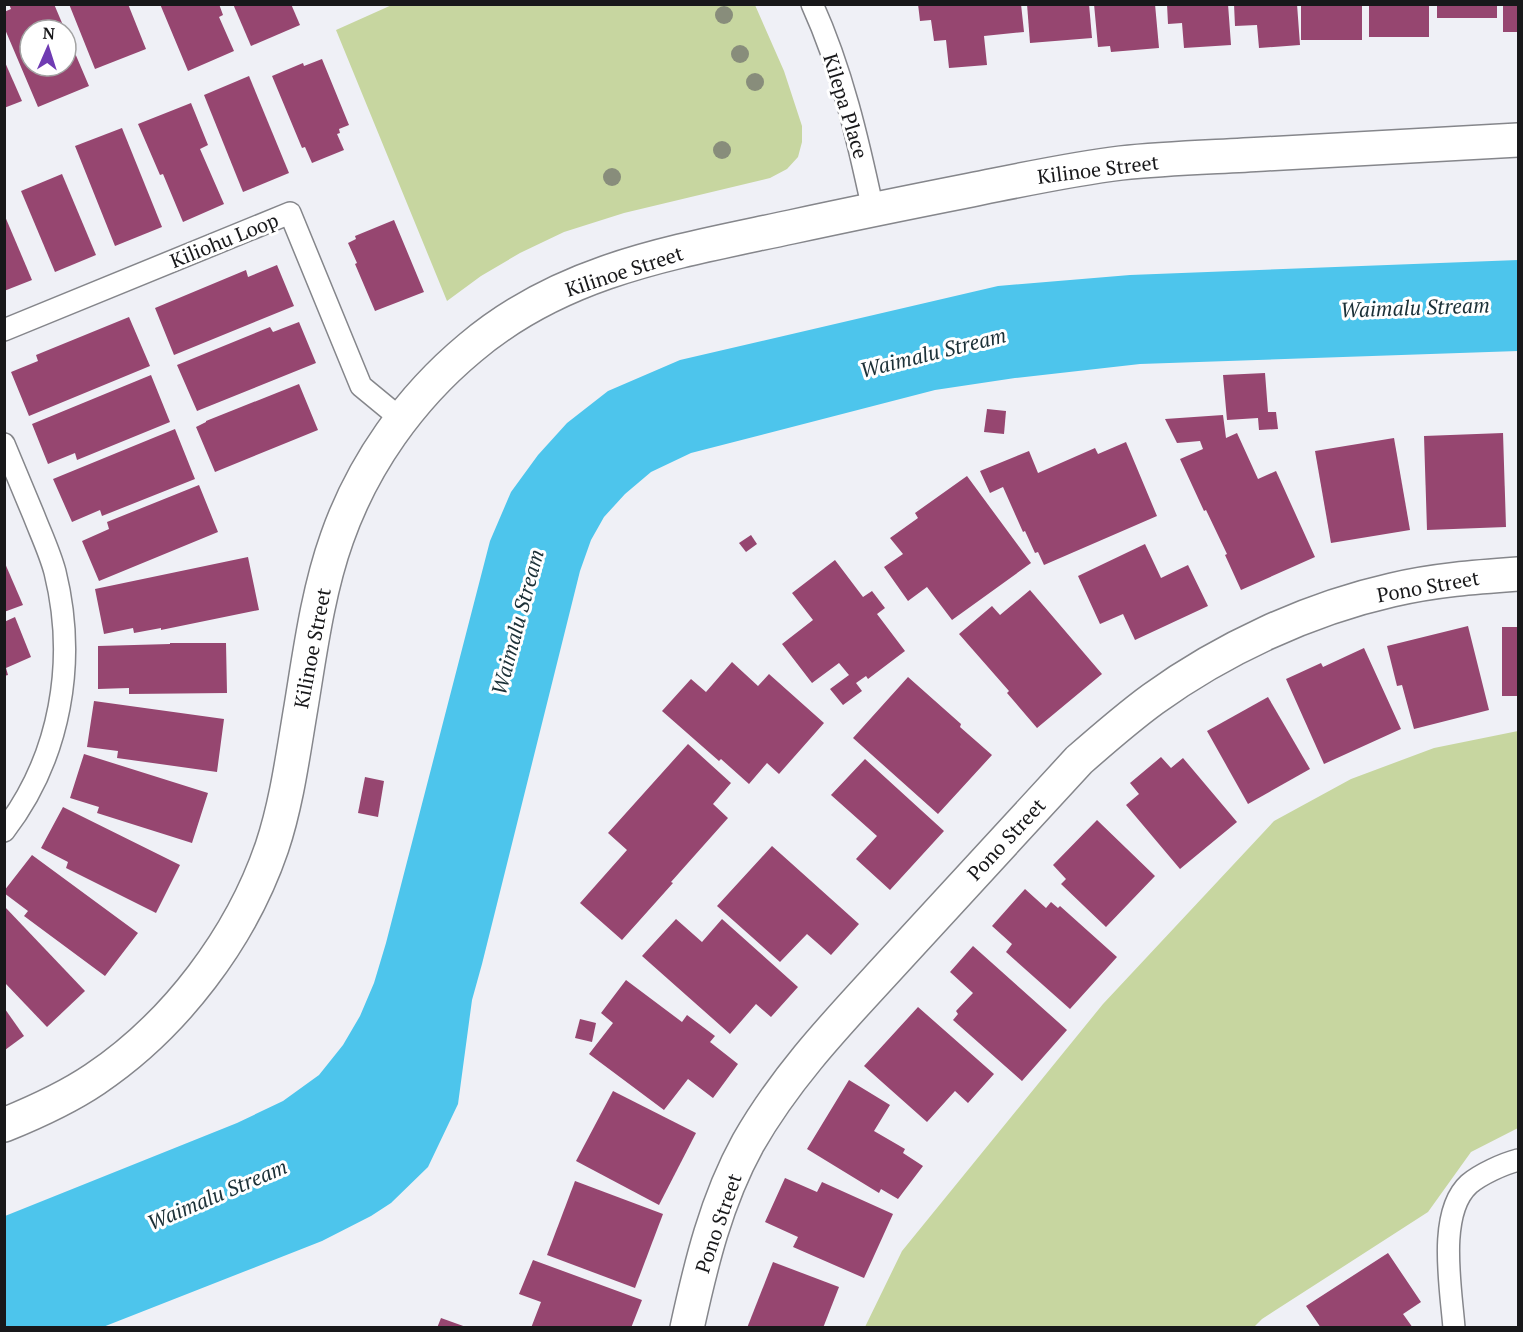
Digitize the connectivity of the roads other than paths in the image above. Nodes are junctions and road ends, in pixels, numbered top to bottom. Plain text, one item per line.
1 (812, 4) edge
2 (1518, 140) edge
3 (873, 210) junction
4 (4, 330) edge
5 (402, 418) junction
6 (4, 444) edge
7 (1518, 574) edge
8 (4, 831) edge
9 (4, 1125) edge
10 (1518, 1160) edge
11 (687, 1328) edge
12 (1454, 1328) edge

1 - 3 lane, Kilepa Place
2 - 3 street, Kilinoe Street
3 - 5 street, Kilinoe Street
4 - 5 lane, Kiliohu Loop
5 - 9 street, Kilinoe Street
6 - 8 lane
7 - 11 street, Pono Street
10 - 12 lane

